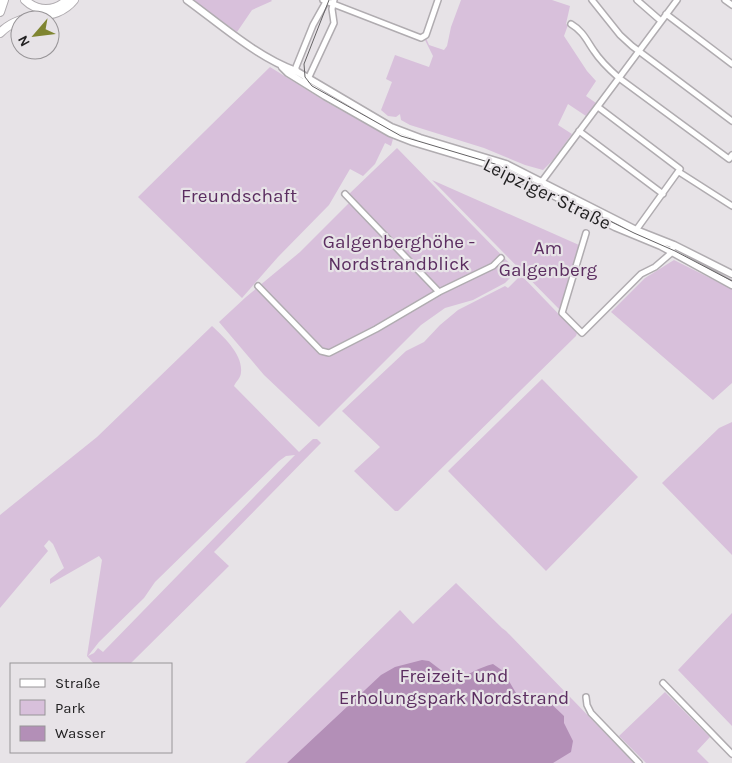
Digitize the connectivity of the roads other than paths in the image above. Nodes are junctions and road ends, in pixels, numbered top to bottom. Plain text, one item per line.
1 (4, 0) edge
2 (25, 0) edge
3 (67, 0) edge
4 (74, 0) edge
5 (186, 0) edge
6 (438, 0) edge
7 (592, 0) edge
8 (637, 0) edge
9 (677, 0) edge
10 (725, 0) edge
11 (326, 1) edge
12 (334, 2) edge
13 (732, 5) edge
14 (0, 12) edge
15 (666, 14) junction
16 (662, 21) junction
17 (572, 24) dead end
18 (0, 33) edge
19 (639, 51) junction
20 (732, 64) edge
21 (297, 77) junction
22 (619, 78) junction
23 (308, 79) junction
24 (598, 107) junction
25 (732, 122) edge
26 (580, 130) junction
27 (730, 157) edge
28 (680, 171) junction
29 (540, 185) junction
30 (345, 194) dead end
31 (663, 194) junction
32 (732, 206) edge
33 (586, 233) dead end
34 (634, 233) junction
35 (674, 245) junction
36 (671, 252) junction
37 (501, 258) dead end
38 (732, 274) edge
39 (732, 285) edge
40 (258, 286) dead end
41 (439, 292) junction
42 (663, 683) dead end
43 (586, 697) dead end
44 (732, 754) edge
45 (639, 763) edge

1 - 14 highway
2 - 3 highway
4 - 18 highway
5 - 21 main road, Leipziger Straße
6 - 12 street
7 - 19 street
8 - 16 street
9 - 15 street
10 - 13 street
11 - 12 street
11 - 21 street
12 - 23 street
15 - 16 street
15 - 20 street
16 - 19 street
17 - 22 street
19 - 22 street
19 - 25 street
21 - 23 main road, Leipziger Straße
21 - 23 street
21 - 29 main road, Leipziger Straße
22 - 24 street
22 - 27 street
23 - 29 main road, Leipziger Straße
24 - 26 street
24 - 28 street
26 - 29 street
26 - 31 street
28 - 31 street
28 - 32 street
29 - 34 main road, Leipziger Straße
30 - 41 street
31 - 34 street
33 - 36 street
34 - 35 main road, Leipziger Straße
34 - 36 main road, Leipziger Straße
35 - 36 street
35 - 38 main road, Leipziger Straße
36 - 39 main road, Leipziger Straße
37 - 41 street
40 - 41 street
42 - 44 street
43 - 45 street

